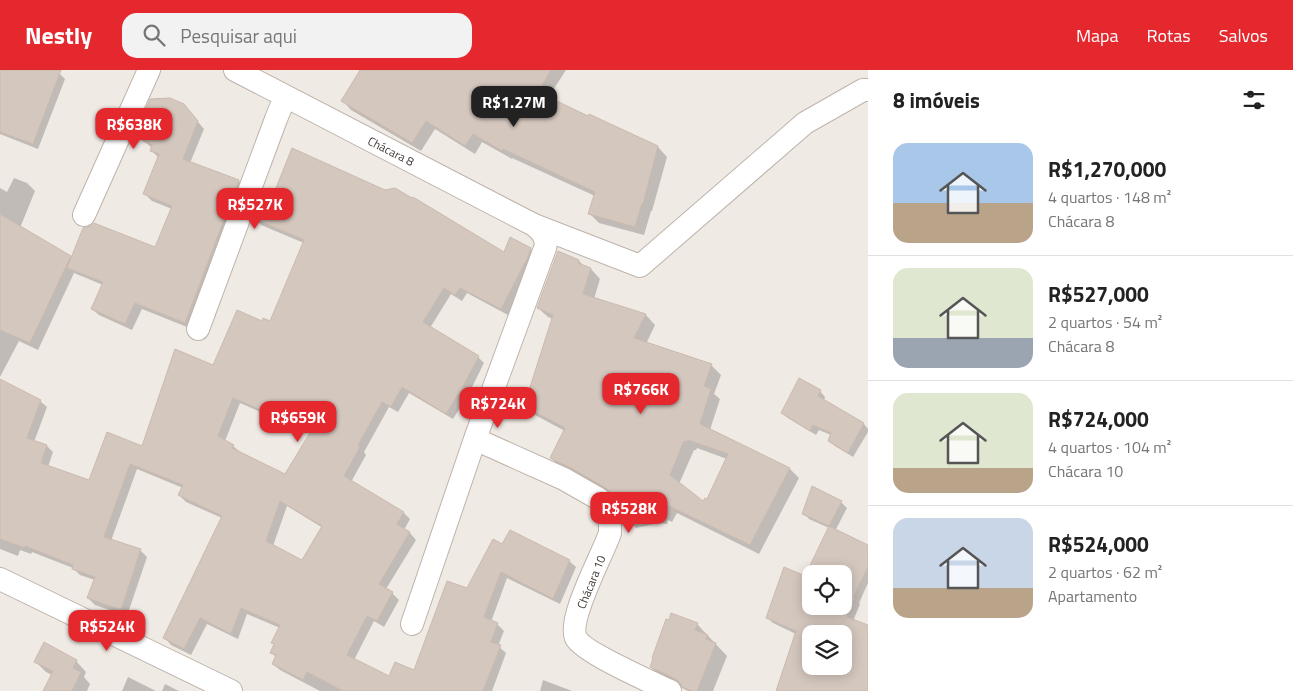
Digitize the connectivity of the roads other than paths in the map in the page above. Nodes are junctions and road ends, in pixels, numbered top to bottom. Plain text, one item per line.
1 (149, 70) edge
2 (235, 70) edge
3 (868, 90) edge
4 (285, 97) junction
5 (84, 215) dead end
6 (539, 231) junction
7 (198, 329) dead end
8 (474, 439) junction
9 (0, 579) edge
10 (412, 624) dead end
11 (231, 691) edge
12 (670, 691) edge

1 - 5 street
2 - 4 street, Chácara 8
3 - 6 street, Chácara 8
4 - 6 street, Chácara 8
4 - 7 street
6 - 8 street
8 - 10 street
8 - 12 street, Chácara 10
9 - 11 street

